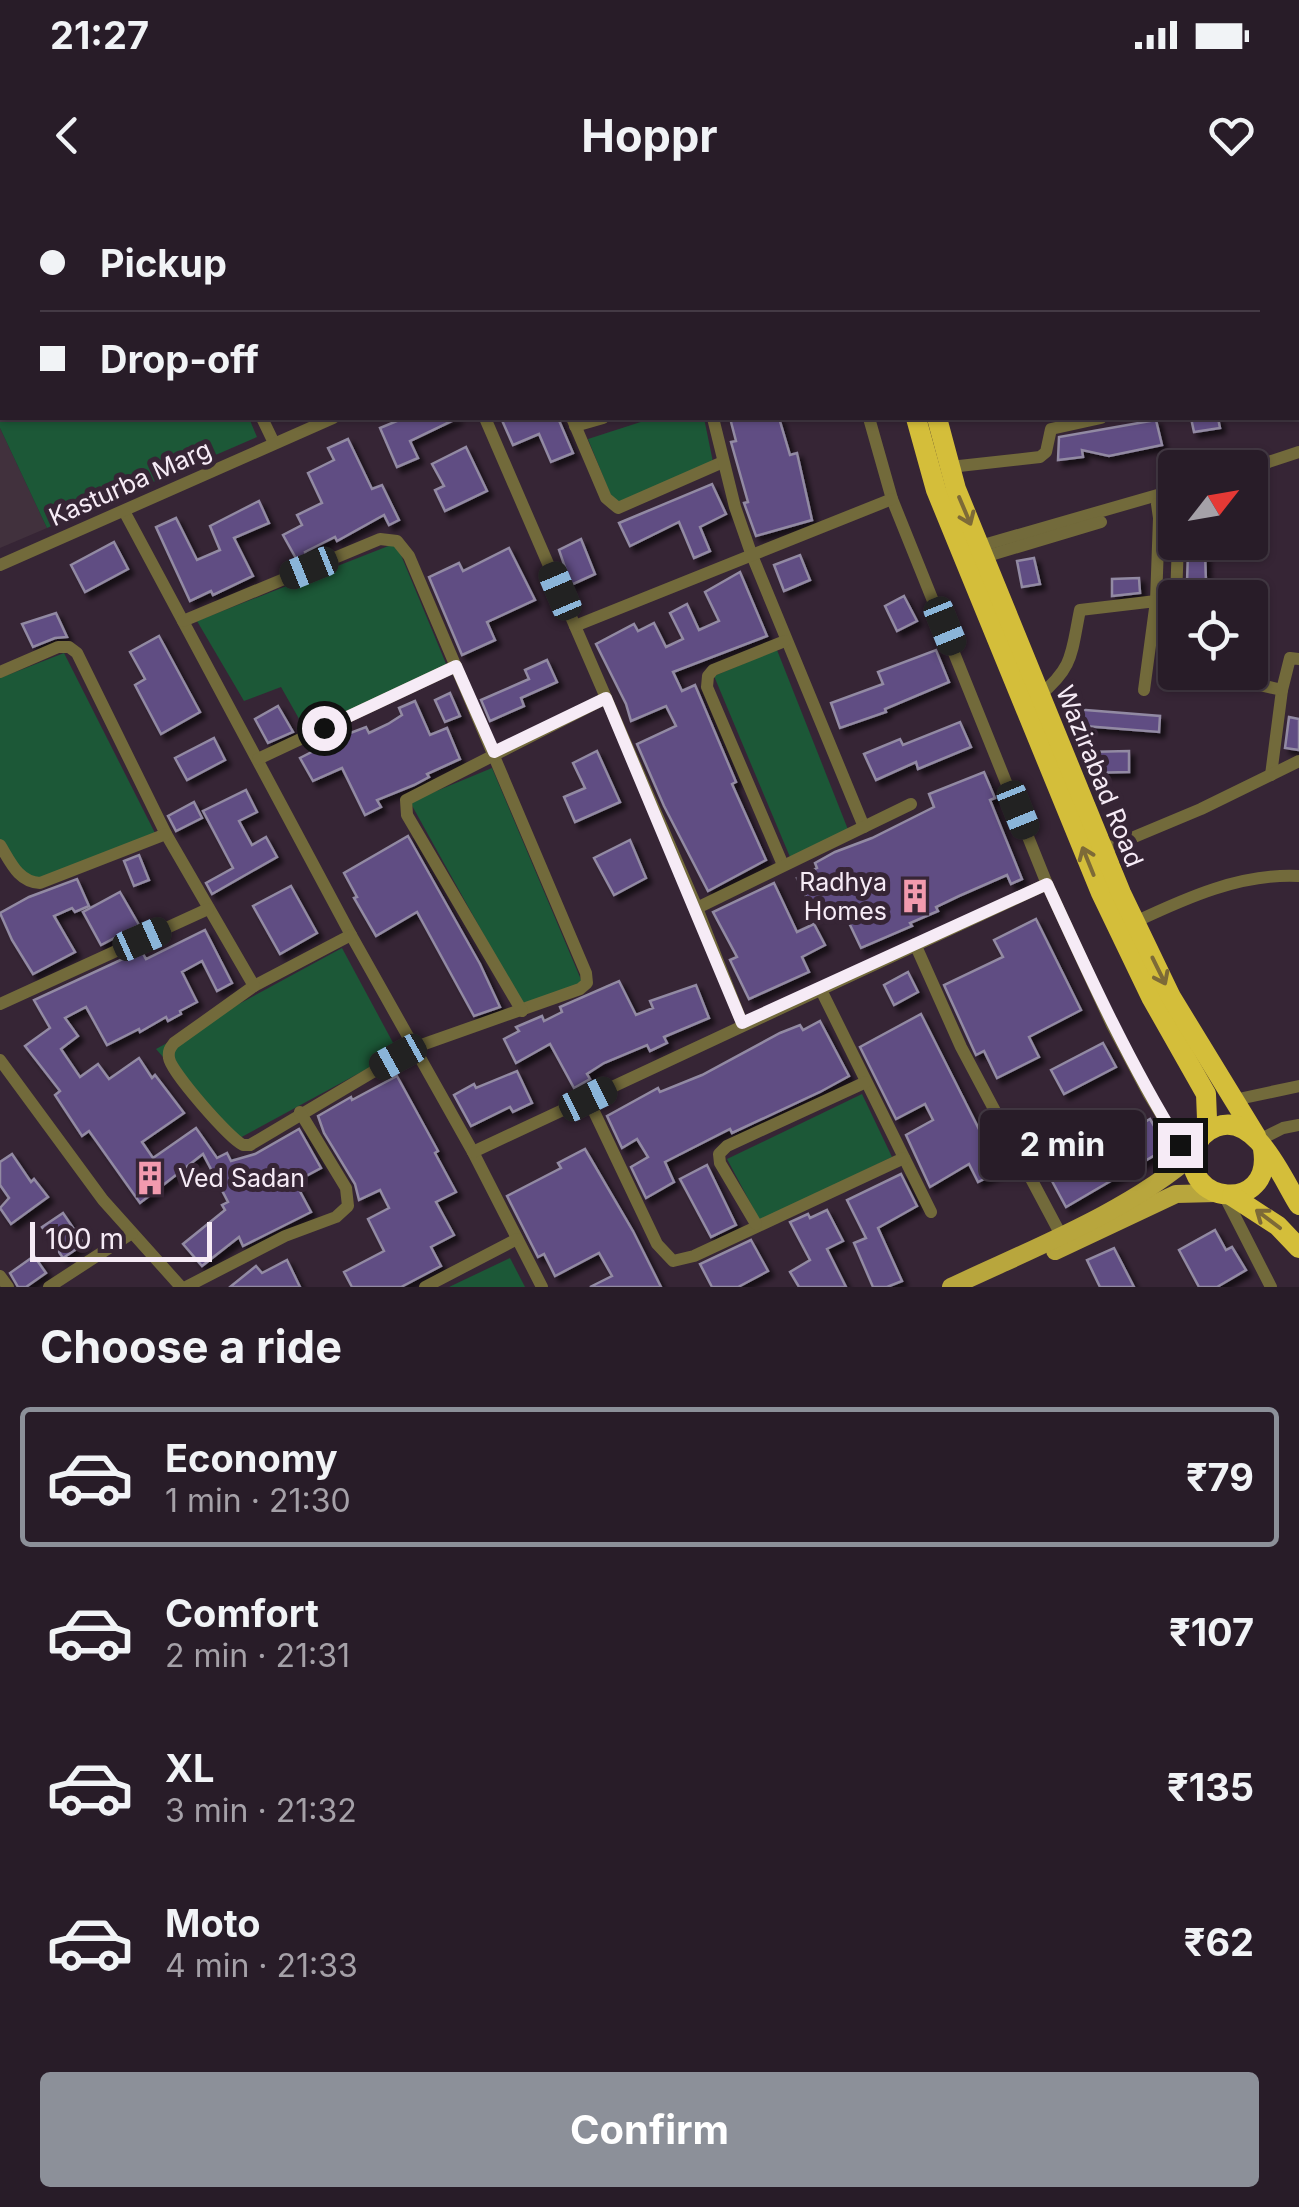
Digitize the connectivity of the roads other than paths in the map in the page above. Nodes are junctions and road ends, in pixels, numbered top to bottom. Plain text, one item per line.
1 (263, 420) edge
2 (328, 420) edge
3 (486, 420) edge
4 (713, 420) edge
5 (870, 420) edge
6 (917, 420) edge
7 (938, 420) edge
8 (1092, 420) edge
9 (573, 422) edge
10 (274, 444) junction
11 (1299, 452) edge
12 (723, 462) junction
13 (1268, 462) edge
14 (950, 467) junction
15 (1158, 495) edge
16 (892, 499) junction
17 (1156, 504) joint
18 (124, 511) junction
19 (982, 552) junction
20 (751, 553) junction
21 (0, 563) edge
22 (1156, 601) junction
23 (183, 622) junction
24 (575, 626) junction
25 (786, 641) junction
26 (1299, 659) edge
27 (456, 666) junction
28 (0, 672) edge
29 (1268, 687) edge
30 (1144, 690) dead end
31 (1282, 690) junction
32 (606, 698) junction
33 (1032, 700) junction
34 (494, 752) junction
35 (258, 758) junction
36 (1299, 761) edge
37 (1271, 775) junction
38 (911, 804) dead end
39 (864, 827) junction
40 (166, 834) junction
41 (0, 844) edge
42 (1104, 850) junction
43 (783, 865) junction
44 (1299, 876) edge
45 (1047, 884) junction
46 (696, 908) junction
47 (208, 909) junction
48 (1135, 922) junction
49 (350, 936) junction
50 (916, 944) junction
51 (254, 986) junction
52 (821, 990) junction
53 (0, 1004) edge
54 (522, 1011) junction
55 (742, 1023) junction
56 (413, 1048) junction
57 (0, 1060) edge
58 (866, 1082) junction
59 (1299, 1086) edge
60 (588, 1099) junction
61 (1234, 1100) junction
62 (300, 1112) junction
63 (1299, 1125) edge
64 (1260, 1142) junction
65 (1196, 1148) junction
66 (473, 1152) junction
67 (904, 1158) junction
68 (1224, 1195) junction
69 (1299, 1206) edge
70 (931, 1212) dead end
71 (756, 1224) junction
72 (132, 1233) junction
73 (1061, 1235) junction
74 (517, 1239) junction
75 (1299, 1248) edge
76 (0, 1276) edge
77 (8, 1287) edge
78 (49, 1287) edge
79 (184, 1287) edge
80 (424, 1287) edge
81 (542, 1287) edge
82 (951, 1287) edge
83 (978, 1287) edge
84 (1271, 1287) edge

1 - 10 street
2 - 10 street, Kasturba Marg
3 - 24 street
4 - 12 street
5 - 16 street
6 - 33 highway, Wazirabad Road
7 - 14 highway, Wazirabad Road
8 - 14 street
9 - 12 street
10 - 18 street, Kasturba Marg
11 - 13 street
12 - 20 street
14 -> 19 highway, Wazirabad Road
15 - 19 street
16 - 20 street
16 - 45 street
17 - 19 street
17 - 22 street
18 - 21 street, Kasturba Marg
18 - 23 street
19 - 33 highway, Wazirabad Road
20 - 24 street
20 - 25 street
22 - 30 street
22 - 33 street
23 - 27 street
23 - 35 street
24 - 32 street
25 - 39 street
25 - 43 street
26 - 31 street
27 - 34 street
27 - 35 street
28 - 40 street
29 - 31 street
31 - 37 street
32 - 34 street
32 - 46 street
33 - 42 highway, Wazirabad Road
65 -> 33 highway, Wazirabad Road
34 - 54 street
34 - 54 street
35 - 49 street
36 - 37 street
37 - 42 street
38 - 39 street
39 - 43 street
40 - 41 street
40 - 47 street
42 - 48 highway, Wazirabad Road
43 - 46 street
44 - 48 street
45 - 50 street
45 - 65 street
46 - 55 street
47 - 51 street
47 - 53 street
48 -> 61 highway, Wazirabad Road
49 - 51 street
49 - 56 street
50 - 52 street
50 - 73 street
51 - 62 street
52 - 55 street
52 - 58 street
54 - 56 street
55 - 60 street
56 - 62 street
56 - 66 street
57 - 72 street
58 - 67 street
58 - 71 street
59 - 61 street
60 - 66 street
60 - 71 street
61 - 64 highway, Wazirabad Road
62 - 79 street
63 - 64 street
64 - 65 highway
64 - 68 highway
64 - 69 highway, Wazirabad Road
65 - 68 highway
65 - 73 main road
66 - 74 street
67 - 70 street
67 - 71 street
75 -> 68 highway
68 - 83 main road
68 - 84 street
72 - 78 street
72 - 79 street
73 - 82 main road
74 - 80 street
74 - 81 street
76 - 77 street

